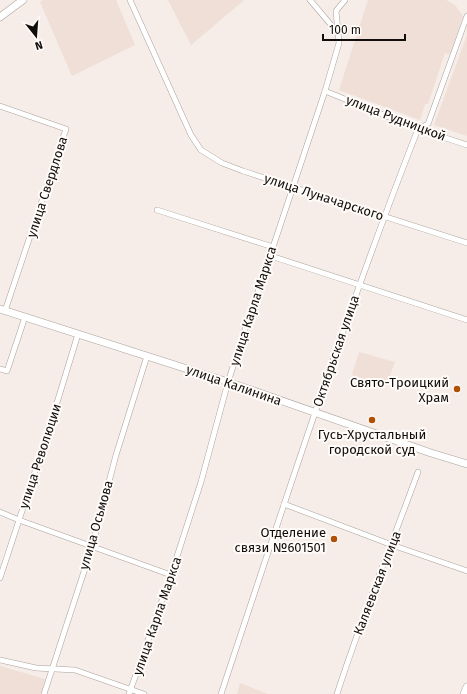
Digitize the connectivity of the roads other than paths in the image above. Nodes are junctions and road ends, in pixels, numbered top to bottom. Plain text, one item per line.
1 (23, 0) edge
2 (130, 0) edge
3 (310, 0) edge
4 (345, 0) edge
5 (467, 16) edge
6 (0, 17) edge
7 (339, 33) junction
8 (325, 91) junction
9 (0, 106) edge
10 (418, 129) junction
11 (467, 145) edge
12 (292, 187) junction
13 (157, 210) dead end
14 (384, 216) junction
15 (467, 243) edge
16 (273, 247) junction
17 (271, 256) junction
18 (360, 284) junction
19 (3, 310) edge
20 (25, 317) junction
21 (467, 320) edge
22 (78, 334) junction
23 (147, 356) junction
24 (0, 369) edge
25 (228, 382) junction
26 (314, 413) junction
27 (467, 464) edge
28 (418, 472) dead end
29 (284, 504) junction
30 (0, 512) edge
31 (19, 520) junction
32 (392, 545) junction
33 (92, 547) junction
34 (467, 571) edge
35 (171, 575) junction
36 (0, 578) edge
37 (0, 660) edge
38 (51, 670) junction
39 (467, 687) edge
40 (130, 692) edge
41 (44, 694) edge
42 (144, 694) edge
43 (221, 694) edge
44 (337, 694) edge
45 (464, 694) edge

1 - 6 street
2 - 12 street, улица Луначарского
3 - 7 street
4 - 7 street, улица Карла Маркса
5 - 10 street, Октябрьская улица
7 - 8 street, улица Карла Маркса
8 - 10 street, улица Рудницкой
8 - 12 street, улица Карла Маркса
9 - 19 street, улица Свердлова
10 - 11 street, улица Рудницкой
10 - 14 street, Октябрьская улица
12 - 14 street, улица Луначарского
12 - 16 street, улица Карла Маркса
13 - 16 street
14 - 15 street, улица Луначарского
14 - 18 street, Октябрьская улица
16 - 17 street, улица Карла Маркса
17 - 18 street
17 - 25 street, улица Карла Маркса
18 - 21 street
18 - 26 street, Октябрьская улица
19 - 20 street, улица Калинина
20 - 22 street, улица Калинина
20 - 24 street
22 - 23 street, улица Калинина
22 - 31 street, улица Революции
23 - 25 street, улица Калинина
23 - 33 street, улица Осьмова
25 - 26 street, улица Калинина
25 - 35 street, улица Карла Маркса
26 - 27 street, улица Калинина
26 - 29 street, Октябрьская улица
28 - 32 street, Каляевская улица
29 - 32 street
29 - 43 street, Октябрьская улица
30 - 31 street
31 - 33 street
31 - 36 street, улица Революции
32 - 34 street
32 - 44 street, Каляевская улица
33 - 35 street
33 - 38 street, улица Осьмова
35 - 40 street, улица Карла Маркса
37 - 38 street
38 - 40 street
38 - 41 street, улица Осьмова
39 - 45 street
40 - 42 street

